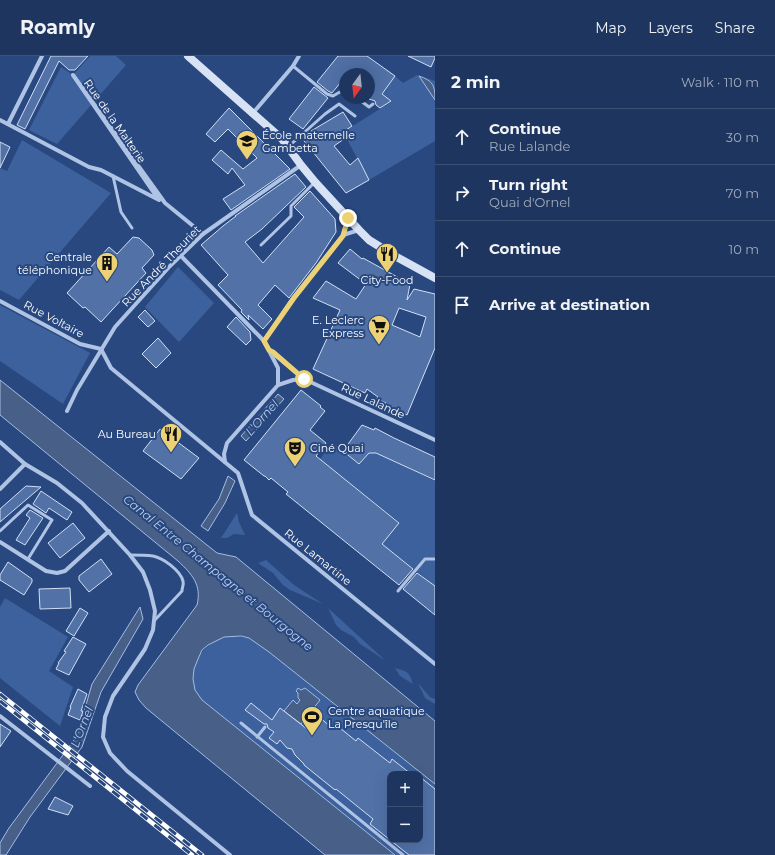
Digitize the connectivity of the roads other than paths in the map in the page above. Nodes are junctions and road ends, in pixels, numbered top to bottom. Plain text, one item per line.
1 (42, 56) edge
2 (188, 56) edge
3 (299, 56) edge
4 (293, 66) junction
5 (339, 92) edge
6 (364, 104) edge
7 (373, 104) dead end
8 (253, 113) junction
9 (355, 116) dead end
10 (0, 120) edge
11 (8, 124) junction
12 (288, 147) junction
13 (298, 167) junction
14 (113, 176) junction
15 (315, 182) junction
16 (348, 218) junction
17 (132, 228) dead end
18 (359, 230) junction
19 (203, 234) junction
20 (341, 237) junction
21 (261, 245) dead end
22 (181, 256) junction
23 (435, 278) edge
24 (0, 301) edge
25 (264, 341) junction
26 (101, 349) junction
27 (269, 350) junction
28 (304, 379) junction
29 (278, 385) junction
30 (67, 411) dead end
31 (435, 440) edge
32 (0, 442) edge
33 (225, 463) junction
34 (25, 464) junction
35 (0, 489) edge
36 (0, 531) edge
37 (109, 531) junction
38 (0, 542) edge
39 (130, 554) junction
40 (28, 559) junction
41 (434, 560) dead end
42 (398, 591) dead end
43 (154, 621) junction
44 (435, 664) edge
45 (0, 716) edge
46 (241, 723) dead end
47 (265, 727) dead end
48 (258, 737) junction
49 (90, 786) dead end
50 (230, 855) edge
51 (403, 855) edge

1 - 11 street
2 - 8 main road
3 - 4 street
4 - 5 lane
4 - 8 street
6 - 7 lane
8 - 12 main road
9 - 12 lane
10 - 11 street, Rue de la Malterie
11 - 14 street, Rue de la Malterie
12 - 13 main road
13 - 15 main road
13 - 19 street, Rue André Theuriet
14 - 17 lane
14 - 19 street, Rue de la Malterie
15 - 16 main road
15 - 21 lane
16 - 18 main road
16 - 20 street
18 - 20 street
18 - 23 main road
19 - 22 street, Rue André Theuriet
20 - 25 street
22 - 25 street
22 - 26 street, Rue André Theuriet
24 - 26 street, Rue Voltaire
25 - 27 street
26 - 30 street, Rue André Theuriet
26 - 33 street, Rue Lamartine
27 - 28 street, Rue Lalande
27 - 29 street
28 - 29 street
28 - 31 street, Rue Lalande
29 - 33 street
32 - 34 street
33 - 44 street, Rue Lamartine
34 - 35 street
34 - 37 street
36 - 40 lane
37 - 39 street
37 - 40 street
38 - 40 street
39 - 43 street
39 - 43 lane
41 - 42 lane
43 - 50 street
45 - 49 street
46 - 48 lane
47 - 48 lane
48 - 51 lane

